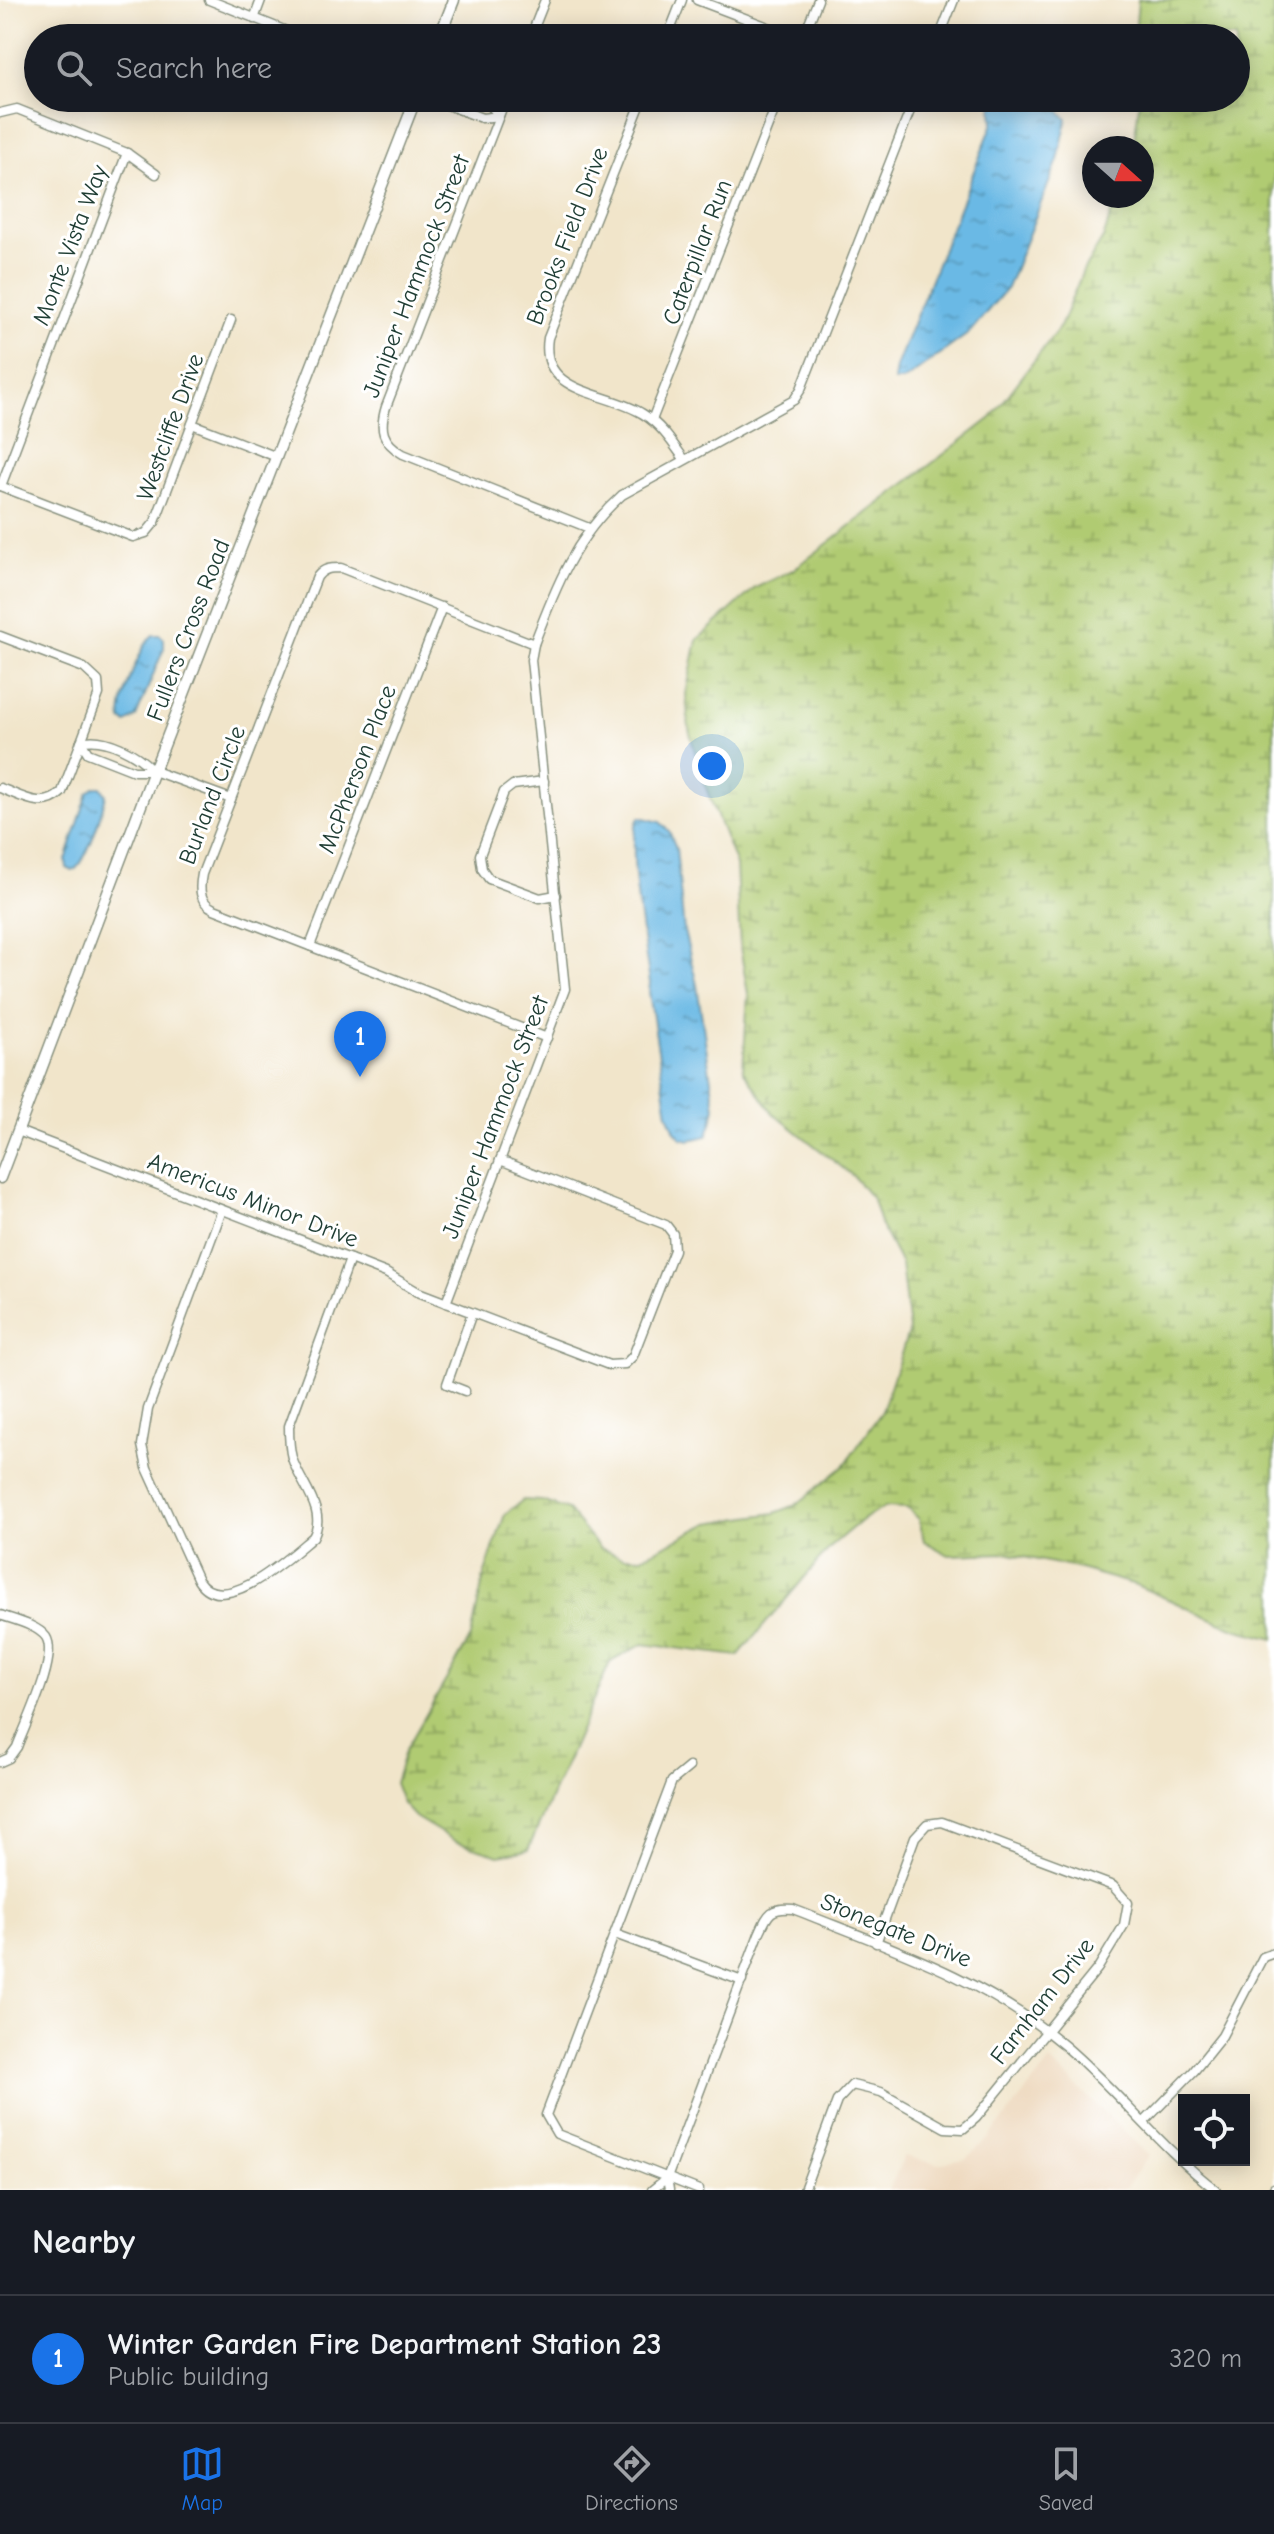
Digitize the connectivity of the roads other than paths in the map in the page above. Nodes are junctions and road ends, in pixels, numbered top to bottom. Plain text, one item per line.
1 (209, 0) edge
2 (261, 0) edge
3 (454, 0) edge
4 (545, 0) edge
5 (682, 0) edge
6 (697, 0) edge
7 (818, 0) edge
8 (954, 0) edge
9 (254, 19) junction
10 (267, 24) edge
11 (445, 24) edge
12 (536, 24) edge
13 (673, 24) edge
14 (760, 24) edge
15 (809, 24) edge
16 (945, 24) edge
17 (24, 112) edge
18 (24, 112) edge
19 (411, 112) edge
20 (466, 112) edge
21 (496, 112) edge
22 (501, 112) edge
23 (637, 112) edge
24 (773, 112) edge
25 (910, 112) edge
26 (0, 113) edge
27 (499, 116) junction
28 (127, 153) junction
29 (156, 174) dead end
30 (231, 320) dead end
31 (652, 420) junction
32 (192, 424) junction
33 (277, 457) junction
34 (684, 459) junction
35 (0, 486) edge
36 (589, 528) junction
37 (442, 607) junction
38 (0, 636) edge
39 (534, 644) junction
40 (81, 742) junction
41 (154, 771) junction
42 (544, 781) junction
43 (0, 788) edge
44 (231, 799) junction
45 (556, 895) junction
46 (310, 946) junction
47 (547, 1038) junction
48 (18, 1131) junction
49 (500, 1160) junction
50 (0, 1178) edge
51 (222, 1210) junction
52 (350, 1259) junction
53 (446, 1303) junction
54 (472, 1313) junction
55 (465, 1391) dead end
56 (0, 1615) edge
57 (0, 1762) edge
58 (689, 1767) dead end
59 (615, 1934) junction
60 (876, 1943) junction
61 (1274, 1953) edge
62 (742, 1981) junction
63 (1045, 2031) junction
64 (1144, 2122) junction
65 (667, 2178) junction
66 (652, 2190) edge
67 (669, 2190) edge
68 (699, 2190) edge
69 (804, 2190) edge
70 (1216, 2190) edge

1 - 9 street
2 - 9 street
3 - 11 street
4 - 12 street
5 - 13 street
6 - 14 street
7 - 15 street
8 - 16 street
9 - 10 street
17 - 28 street
18 - 26 street
19 - 33 street, Fullers Cross Road
20 - 27 street
21 - 27 street
22 - 27 street, Juniper Hammock Street
23 - 31 street, Brooks Field Drive
24 - 31 street, Caterpillar Run
25 - 34 street, Juniper Hammock Street
27 - 36 street, Juniper Hammock Street
28 - 29 street
28 - 35 street, Monte Vista Way
30 - 32 street, Westcliffe Drive
31 - 34 street, Brooks Field Drive
32 - 33 street
32 - 35 street, Westcliffe Drive
33 - 41 street, Fullers Cross Road
34 - 36 street, Juniper Hammock Street
36 - 39 street, Juniper Hammock Street
37 - 39 street, Burland Circle
37 - 44 street, Burland Circle
37 - 46 street, McPherson Place
38 - 40 street
39 - 42 street, Juniper Hammock Street
40 - 41 street
40 - 41 street
40 - 43 street
41 - 44 street
41 - 48 street, Fullers Cross Road
42 - 45 street, Juniper Hammock Street
42 - 45 street
44 - 46 street, Burland Circle
45 - 47 street, Juniper Hammock Street
46 - 47 street, Burland Circle
47 - 49 street, Juniper Hammock Street
48 - 50 street, Fullers Cross Road
48 - 51 street, Americus Minor Drive
49 - 53 street, Juniper Hammock Street
49 - 54 street, Americus Minor Drive
51 - 52 street, Americus Minor Drive
51 - 52 street
52 - 53 street, Americus Minor Drive
53 - 54 street, Americus Minor Drive
54 - 55 street
56 - 57 street
58 - 59 street
59 - 62 street
59 - 65 street
60 - 62 street, Stonegate Drive
60 - 63 street, Stonegate Drive
60 - 63 street, Farnham Drive
61 - 64 street
62 - 65 street, Stonegate Drive
63 - 64 street, Stonegate Drive
63 - 69 street, Farnham Drive
64 - 70 street, Stonegate Drive
65 - 66 street
65 - 67 street
65 - 68 street

